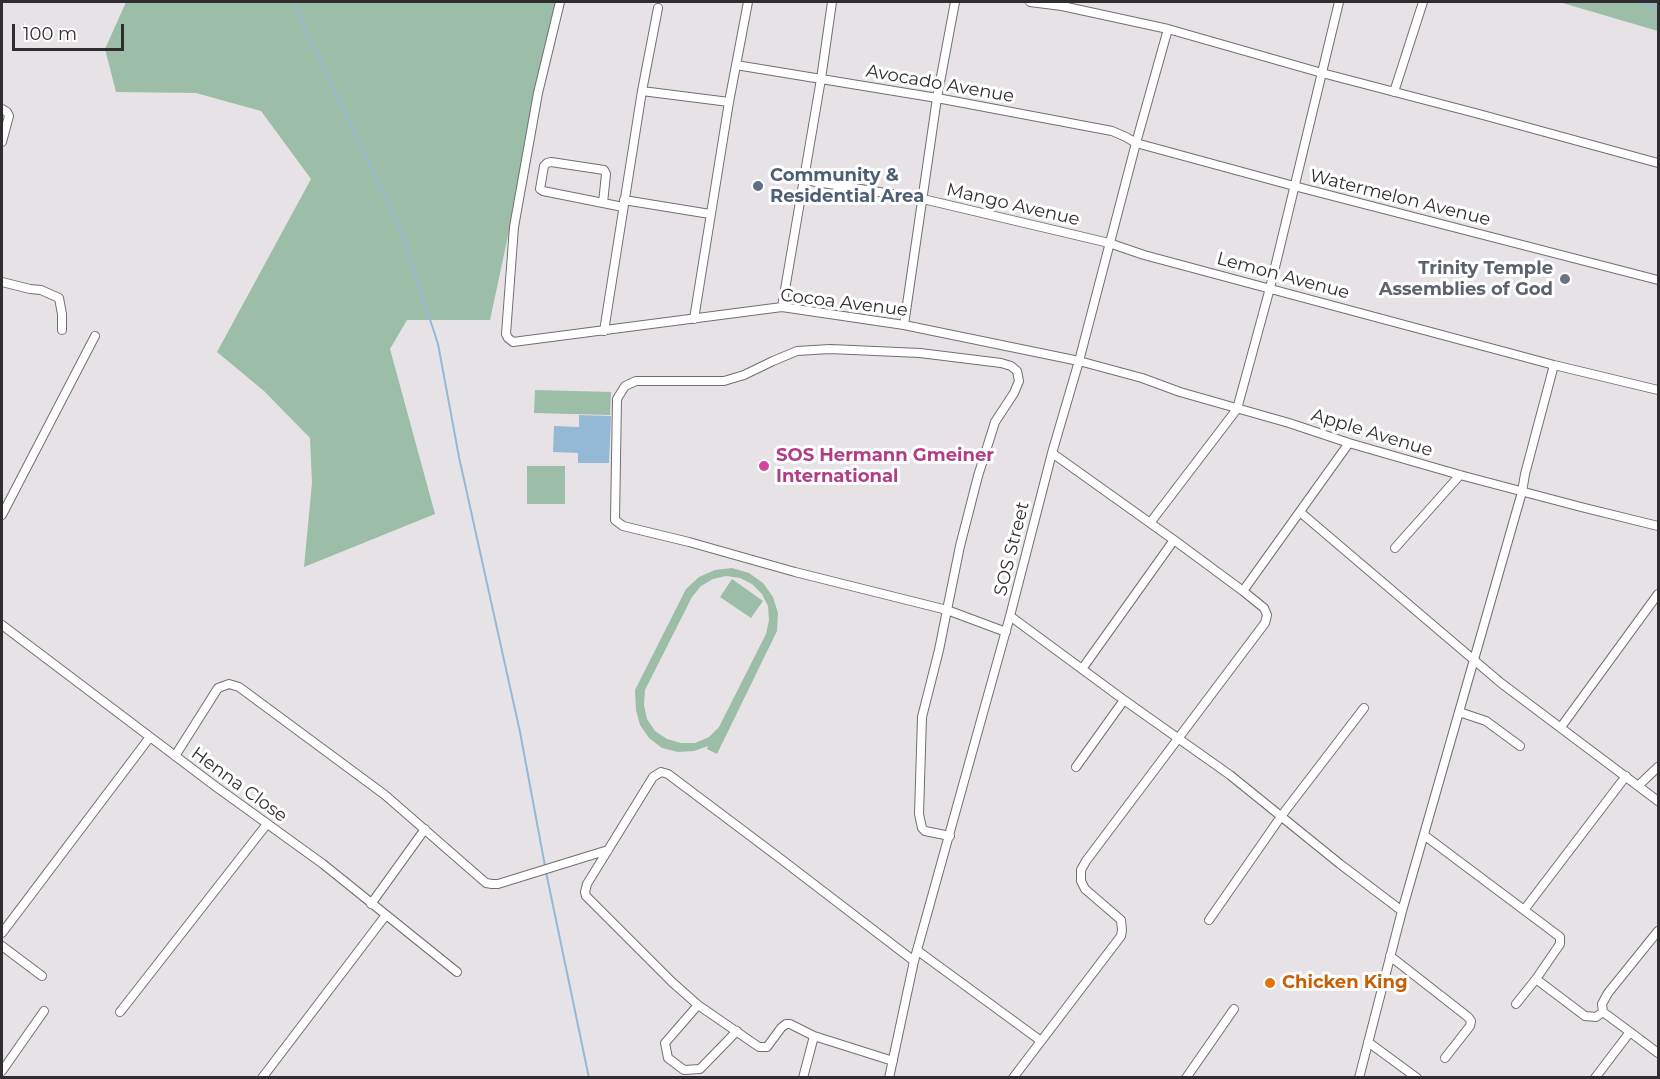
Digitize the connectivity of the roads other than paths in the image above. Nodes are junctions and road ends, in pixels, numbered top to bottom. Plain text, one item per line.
1 (560, 2) edge
2 (748, 2) edge
3 (832, 2) edge
4 (955, 2) edge
5 (1030, 2) edge
6 (1339, 2) edge
7 (1423, 2) edge
8 (658, 8) dead end
9 (1168, 29) junction
10 (736, 65) junction
11 (1322, 73) junction
12 (821, 79) junction
13 (642, 91) junction
14 (1394, 92) junction
15 (938, 98) junction
16 (729, 102) junction
17 (2, 109) edge
18 (2, 142) edge
19 (1136, 143) junction
20 (1659, 163) edge
21 (804, 180) junction
22 (1294, 186) junction
23 (923, 199) junction
24 (603, 203) junction
25 (623, 203) junction
26 (710, 214) junction
27 (1109, 243) junction
28 (1659, 280) edge
29 (2, 282) edge
30 (1270, 288) junction
31 (782, 308) junction
32 (694, 319) junction
33 (904, 325) junction
34 (62, 330) dead end
35 (604, 331) junction
36 (95, 336) dead end
37 (1079, 361) junction
38 (1554, 365) junction
39 (1659, 390) edge
40 (1237, 409) junction
41 (1349, 443) junction
42 (1052, 453) junction
43 (1460, 475) junction
44 (1522, 492) junction
45 (1300, 512) junction
46 (2, 515) edge
47 (1150, 523) junction
48 (1659, 526) edge
49 (1174, 540) junction
50 (1395, 548) dead end
51 (1243, 591) junction
52 (1659, 594) edge
53 (947, 610) junction
54 (1010, 616) junction
55 (2, 625) edge
56 (1006, 632) junction
57 (1474, 659) junction
58 (1082, 669) junction
59 (1124, 700) junction
60 (1364, 708) dead end
61 (1459, 712) junction
62 (1561, 727) junction
63 (150, 737) junction
64 (1178, 738) junction
65 (1520, 746) dead end
66 (175, 756) junction
67 (1659, 766) edge
68 (1076, 767) dead end
69 (1626, 776) junction
70 (1639, 785) junction
71 (1659, 801) edge
72 (1282, 815) junction
73 (267, 825) junction
74 (425, 830) junction
75 (1424, 835) junction
76 (950, 836) junction
77 (608, 850) junction
78 (371, 904) junction
79 (1402, 910) junction
80 (1524, 910) junction
81 (386, 915) junction
82 (1209, 920) dead end
83 (1659, 931) edge
84 (2, 933) edge
85 (2, 946) edge
86 (918, 951) junction
87 (1390, 956) junction
88 (915, 962) junction
89 (457, 972) dead end
90 (42, 976) dead end
91 (1536, 979) junction
92 (1516, 1004) dead end
93 (698, 1005) junction
94 (1234, 1010) dead end
95 (44, 1011) dead end
96 (120, 1012) dead end
97 (1603, 1012) junction
98 (737, 1031) junction
99 (1630, 1032) junction
100 (814, 1036) junction
101 (1041, 1041) junction
102 (1368, 1042) junction
103 (1659, 1053) edge
104 (1446, 1058) dead end
105 (893, 1061) junction
106 (2, 1071) edge
107 (262, 1077) edge
108 (803, 1077) edge
109 (889, 1077) edge
110 (1013, 1077) edge
111 (1186, 1077) edge
112 (1359, 1077) edge
113 (1417, 1077) edge
114 (1595, 1077) edge

1 - 35 street, Cocoa Avenue
2 - 10 street
3 - 12 street
4 - 15 street
5 - 9 street
6 - 11 street
7 - 14 street
8 - 13 street
9 - 11 street
9 - 19 street, SOS Street
10 - 12 street, Avocado Avenue
10 - 16 street
11 - 14 street
11 - 22 street
12 - 15 street, Avocado Avenue
12 - 21 street
13 - 16 street
13 - 25 street
14 - 20 street
15 - 19 street, Avocado Avenue
15 - 23 street
16 - 26 street
17 - 18 street
19 - 22 street, Watermelon Avenue
19 - 27 street, SOS Street
21 - 23 street, Mango Avenue
21 - 31 street
22 - 28 street, Watermelon Avenue
22 - 30 street
23 - 27 street, Mango Avenue
23 - 33 street
24 - 24 street
24 - 25 street
25 - 26 street
25 - 35 street
26 - 32 street
27 - 30 street, Lemon Avenue
27 - 37 street, SOS Street
29 - 34 street
30 - 38 street, Lemon Avenue
30 - 40 street
31 - 32 street, Cocoa Avenue
31 - 33 street, Cocoa Avenue
32 - 35 street, Cocoa Avenue
33 - 37 street, Cocoa Avenue
36 - 46 street
37 - 40 street, Apple Avenue
37 - 42 street, SOS Street
38 - 39 street, Lemon Avenue
38 - 44 street
40 - 41 street, Apple Avenue
40 - 47 street
41 - 43 street, Apple Avenue
41 - 45 street
42 - 47 street
42 - 54 street, SOS Street
43 - 44 street, Apple Avenue
43 - 50 street
44 - 48 street, Apple Avenue
44 - 57 street
45 - 51 street
45 - 57 street
47 - 49 street
49 - 51 street
49 - 58 street
51 - 64 street
52 - 62 street
53 - 53 street
53 - 56 street
53 - 76 street
54 - 56 street, SOS Street
54 - 58 street
55 - 63 street, Henna Close
56 - 76 street, SOS Street
57 - 61 street
57 - 62 street
58 - 59 street
59 - 64 street
59 - 68 street
60 - 72 street
61 - 65 street
61 - 75 street
62 - 69 street
63 - 66 street, Henna Close
63 - 84 street
64 - 72 street
64 - 101 street
66 - 73 street, Henna Close
66 - 74 street
67 - 70 street
69 - 70 street
69 - 80 street
70 - 71 street
72 - 79 street
72 - 82 street
73 - 78 street, Henna Close
73 - 96 street
74 - 77 street
74 - 78 street
75 - 79 street
75 - 80 street
76 - 86 street, SOS Street
77 - 88 street
77 - 93 street
78 - 81 street, Henna Close
79 - 87 street
80 - 91 street
81 - 89 street, Henna Close
81 - 107 street
83 - 97 street
85 - 90 street
86 - 88 street, SOS Street
86 - 101 street
87 - 102 street
87 - 104 street
88 - 105 street, SOS Street
91 - 92 street
91 - 97 street
93 - 98 street
93 - 98 street
94 - 111 street
95 - 106 street
97 - 99 street
98 - 100 street
99 - 103 street
99 - 114 street
100 - 105 street
100 - 108 street
101 - 110 street
102 - 112 street
102 - 113 street
105 - 109 street, SOS Street

